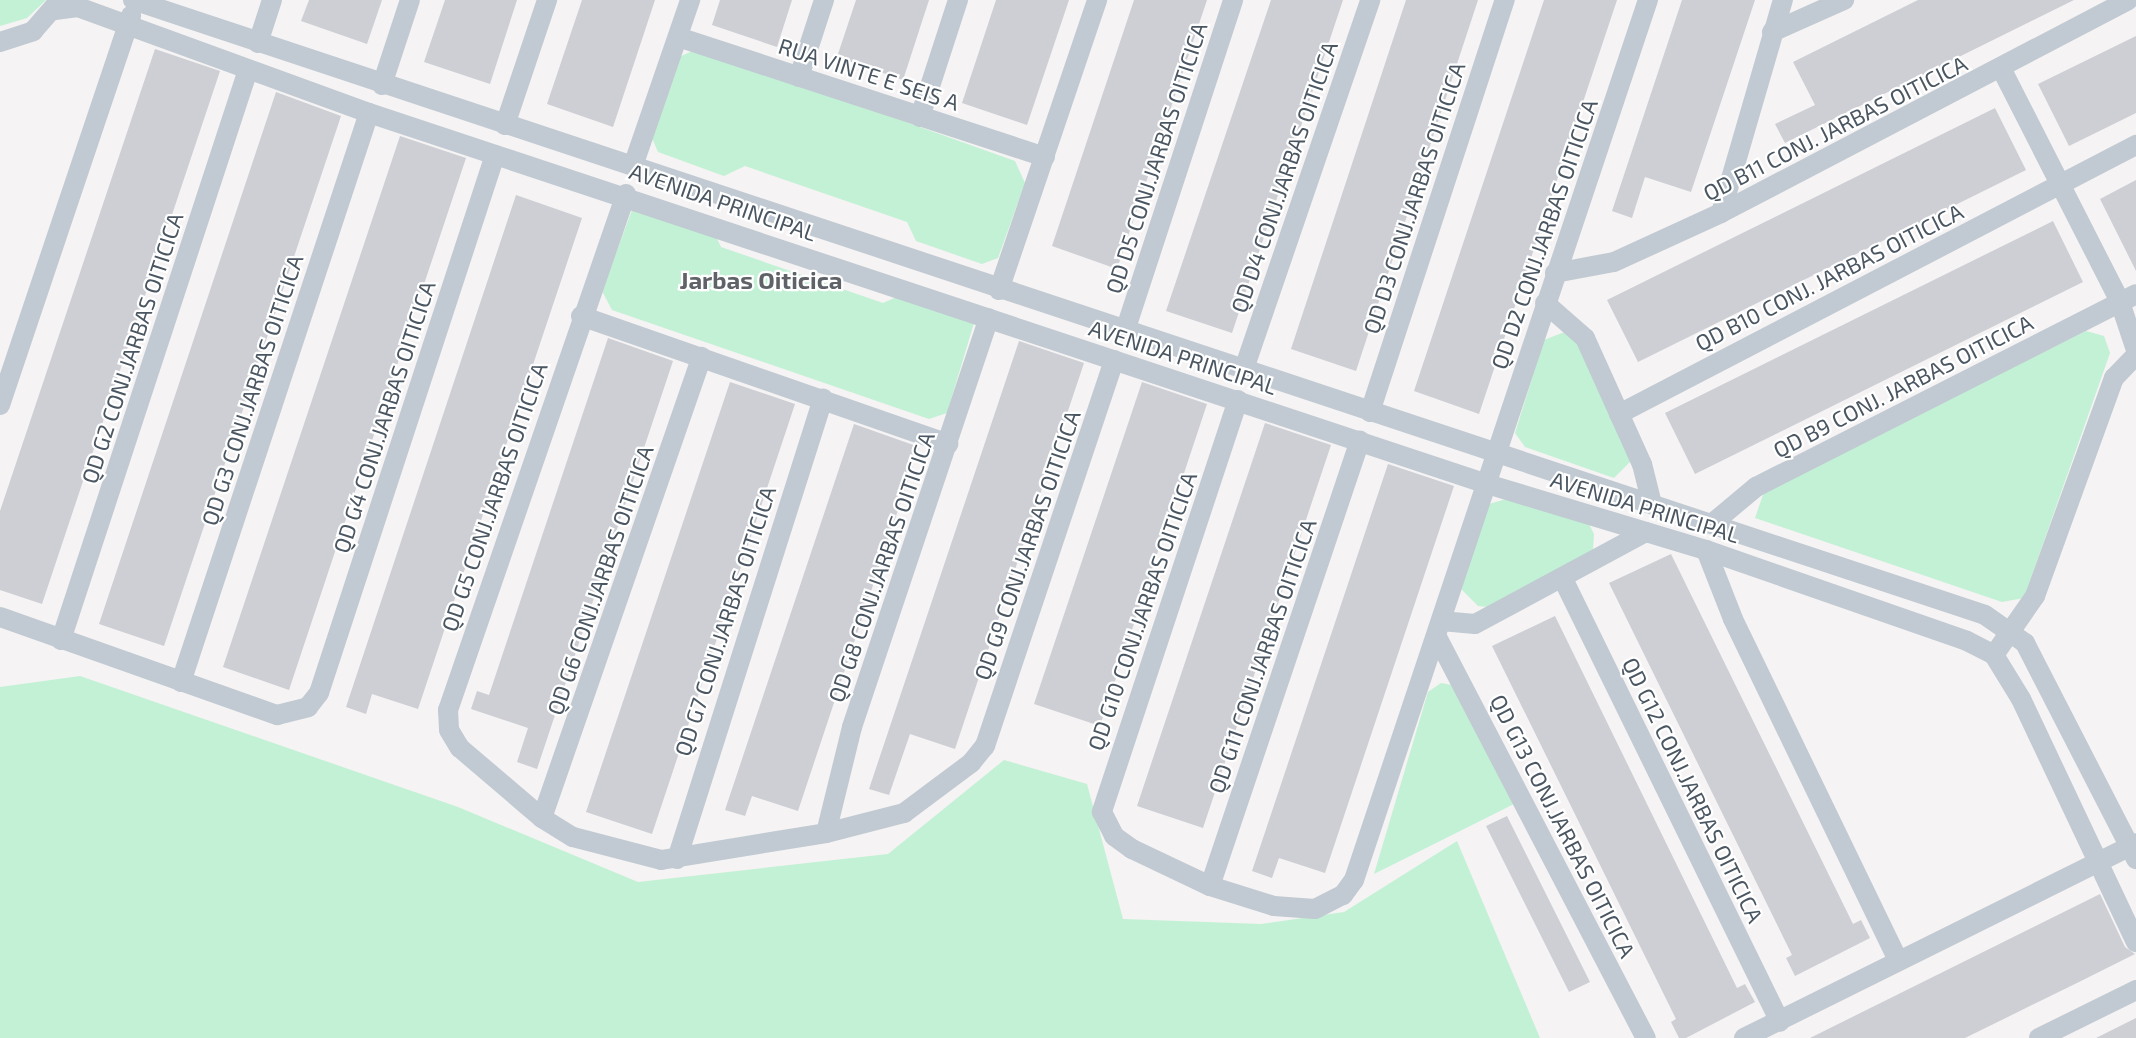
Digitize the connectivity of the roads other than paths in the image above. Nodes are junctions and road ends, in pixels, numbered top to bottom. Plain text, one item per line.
1 (135, 0) edge
2 (272, 0) edge
3 (410, 0) edge
4 (547, 0) edge
5 (690, 0) edge
6 (824, 0) edge
7 (958, 0) edge
8 (1097, 0) edge
9 (1233, 0) edge
10 (1370, 0) edge
11 (1505, 0) edge
12 (1648, 0) edge
13 (1783, 0) edge
14 (1844, 0) edge
15 (2128, 0) edge
16 (57, 5) edge
17 (126, 26) junction
18 (1772, 32) junction
19 (678, 37) junction
20 (0, 42) edge
21 (258, 43) junction
22 (248, 70) junction
23 (2002, 70) junction
24 (799, 77) junction
25 (382, 85) junction
26 (369, 113) junction
27 (920, 117) junction
28 (505, 125) junction
29 (2136, 145) edge
30 (495, 155) junction
31 (1045, 157) junction
32 (633, 166) junction
33 (2062, 184) junction
34 (626, 194) junction
35 (1721, 213) junction
36 (818, 229) junction
37 (808, 256) junction
38 (1555, 273) junction
39 (999, 290) junction
40 (2128, 298) edge
41 (1545, 303) junction
42 (581, 316) junction
43 (989, 318) junction
44 (1125, 332) junction
45 (2136, 350) edge
46 (2136, 355) edge
47 (702, 357) junction
48 (1114, 360) junction
49 (1244, 369) junction
50 (823, 399) junction
51 (1238, 400) junction
52 (0, 405) edge
53 (1370, 412) junction
54 (1619, 414) junction
55 (1360, 441) junction
56 (948, 444) junction
57 (1496, 454) junction
58 (1487, 484) junction
59 (1652, 504) junction
60 (1714, 522) junction
61 (1646, 532) junction
62 (1706, 550) junction
63 (1563, 579) junction
64 (0, 617) edge
65 (1439, 629) junction
66 (2013, 630) junction
67 (61, 640) junction
68 (1994, 655) junction
69 (181, 682) junction
70 (985, 746) joint
71 (542, 818) junction
72 (826, 833) junction
73 (2134, 849) edge
74 (677, 859) junction
75 (2094, 861) junction
76 (1210, 886) junction
77 (2136, 942) edge
78 (1898, 960) junction
79 (2136, 990) edge
80 (1780, 1022) junction
81 (1646, 1038) edge
82 (1744, 1038) edge
83 (2038, 1038) edge

1 - 17 street
1 - 21 street, AVENIDA PRINCIPAL
2 - 21 street
3 - 25 street
4 - 28 street
5 - 19 street
6 - 24 street
7 - 27 street
8 - 31 street
9 - 44 street, QD D5 CONJ.JARBAS OITICICA
10 - 49 street, QD D4 CONJ.JARBAS OITICICA
11 - 53 street, QD D3 CONJ.JARBAS OITICICA
12 - 38 street, QD D2 CONJ.JARBAS OITICICA
13 - 18 street
14 - 18 street
15 - 23 street, QD B11 CONJ. JARBAS OITICICA
16 - 17 street, AVENIDA PRINCIPAL
16 - 20 street
17 - 22 street, AVENIDA PRINCIPAL
17 - 52 street
18 - 35 street
19 - 24 street, RUA VINTE E SEIS A
19 - 32 street
21 - 25 street, AVENIDA PRINCIPAL
22 - 26 street, AVENIDA PRINCIPAL
22 - 67 street, QD G2 CONJ.JARBAS OITICICA
23 - 33 street
23 - 35 street, QD B11 CONJ. JARBAS OITICICA
24 - 27 street, RUA VINTE E SEIS A
25 - 28 street, AVENIDA PRINCIPAL
26 - 30 street, AVENIDA PRINCIPAL
26 - 69 street, QD G3 CONJ.JARBAS OITICICA
27 - 31 street, RUA VINTE E SEIS A
28 - 32 street, AVENIDA PRINCIPAL
29 - 33 street, QD B10 CONJ. JARBAS OITICICA
30 - 34 street, AVENIDA PRINCIPAL
30 - 69 street, QD G4 CONJ.JARBAS OITICICA
31 - 39 street
32 - 36 street, AVENIDA PRINCIPAL
33 - 40 street
33 - 54 street, QD B10 CONJ. JARBAS OITICICA
34 - 37 street, AVENIDA PRINCIPAL
34 - 42 street, QD G5 CONJ.JARBAS OITICICA
35 - 38 street, QD B11 CONJ. JARBAS OITICICA
36 - 37 street
36 - 39 street, AVENIDA PRINCIPAL
37 - 43 street, AVENIDA PRINCIPAL
38 - 41 street, QD D2 CONJ.JARBAS OITICICA
39 - 44 street, AVENIDA PRINCIPAL
40 - 45 street
40 - 60 street, QD B9 CONJ. JARBAS OITICICA
41 - 54 street
41 - 57 street, QD D2 CONJ.JARBAS OITICICA
42 - 47 street
42 - 71 street, QD G5 CONJ.JARBAS OITICICA
43 - 48 street, AVENIDA PRINCIPAL
43 - 56 street, QD G8 CONJ.JARBAS OITICICA
44 - 49 street, AVENIDA PRINCIPAL
46 - 66 street
47 - 50 street
47 - 71 street, QD G6 CONJ.JARBAS OITICICA
48 - 51 street, AVENIDA PRINCIPAL
48 - 70 street, QD G9 CONJ.JARBAS OITICICA
49 - 53 street, AVENIDA PRINCIPAL
50 - 56 street
50 - 74 street, QD G7 CONJ.JARBAS OITICICA
51 - 55 street, AVENIDA PRINCIPAL
51 - 76 street, QD G10 CONJ.JARBAS OITICICA
53 - 57 street, AVENIDA PRINCIPAL
54 - 59 street
55 - 58 street, AVENIDA PRINCIPAL
55 - 76 street, QD G11 CONJ.JARBAS OITICICA
56 - 72 street, QD G8 CONJ.JARBAS OITICICA
57 - 58 street, QD D2 CONJ.JARBAS OITICICA
57 - 59 street, AVENIDA PRINCIPAL
58 - 61 street, AVENIDA PRINCIPAL
58 - 65 street
59 - 60 street, AVENIDA PRINCIPAL
60 - 66 street, AVENIDA PRINCIPAL
61 - 62 street, AVENIDA PRINCIPAL
61 - 63 street
62 - 68 street, AVENIDA PRINCIPAL
62 - 78 street
63 - 65 street
63 - 80 street, QD G12 CONJ.JARBAS OITICICA
64 - 67 street
65 - 76 street
65 - 81 street, QD G13 CONJ.JARBAS OITICICA
66 - 68 street
66 - 73 street
67 - 69 street
68 - 75 street
70 - 72 street, QD G5 CONJ.JARBAS OITICICA
71 - 74 street, QD G5 CONJ.JARBAS OITICICA
72 - 74 street, QD G5 CONJ.JARBAS OITICICA
73 - 75 street
75 - 77 street
75 - 78 street
78 - 80 street
79 - 83 street
80 - 82 street

